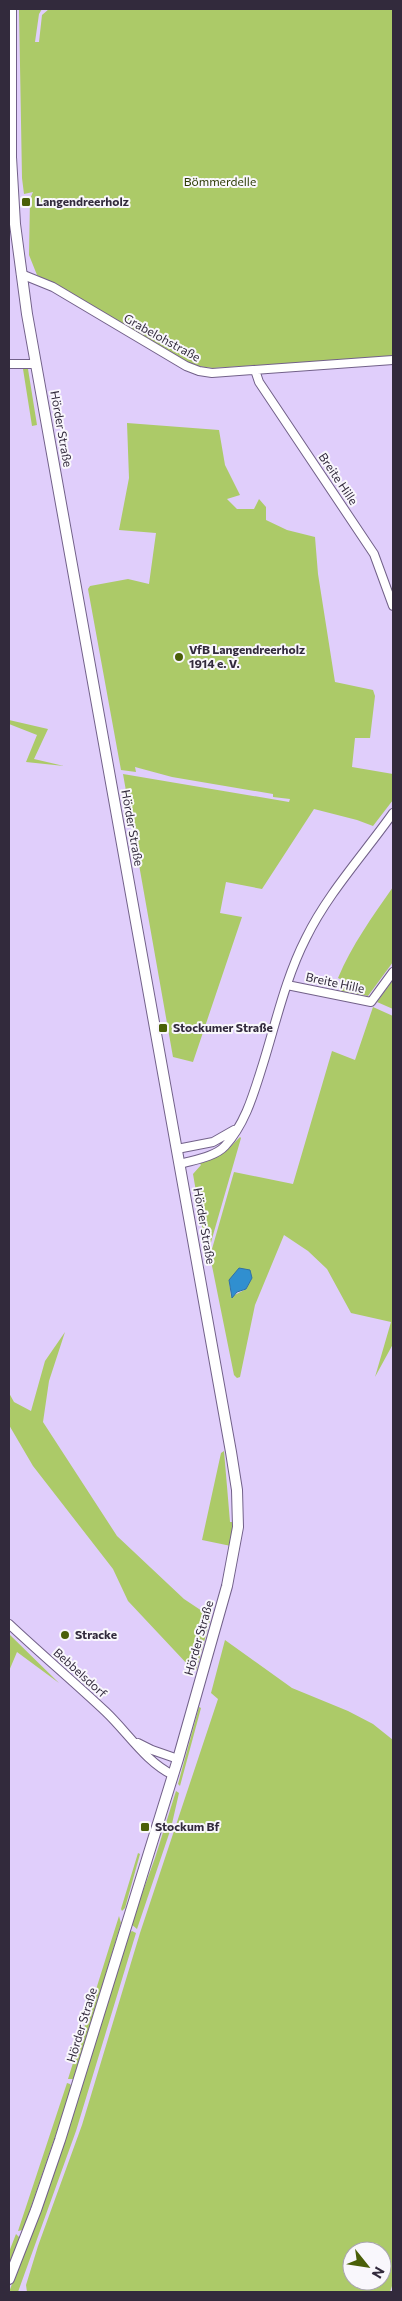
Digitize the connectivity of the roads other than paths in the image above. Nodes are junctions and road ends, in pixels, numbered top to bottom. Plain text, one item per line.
1 (11, 9) edge
2 (10, 157) edge
3 (22, 274) junction
4 (393, 360) edge
5 (9, 364) edge
6 (36, 364) junction
7 (255, 370) junction
8 (393, 606) edge
9 (393, 813) edge
10 (393, 972) edge
11 (287, 985) junction
12 (236, 1129) junction
13 (177, 1149) junction
14 (180, 1164) junction
15 (9, 1624) edge
16 (134, 1740) junction
17 (178, 1759) junction
18 (173, 1775) junction
19 (9, 2279) edge

1 - 2 main road, Hörder Straße
2 - 3 main road, Hörder Straße
3 - 6 main road, Hörder Straße
3 - 7 street, Grabelohstraße
4 - 7 street, Grabelohstraße
5 - 6 street
6 - 13 main road, Hörder Straße
7 - 8 street, Breite Hille
9 - 11 street
10 - 11 street, Breite Hille
11 - 12 street
12 - 13 street
12 - 14 street
13 - 14 main road, Hörder Straße
14 - 17 main road, Hörder Straße
15 - 16 street, Bebbelsdorf
16 - 17 street, Bebbelsdorf
16 - 18 street, Bebbelsdorf
17 - 18 main road, Hörder Straße
18 - 19 main road, Hörder Straße

